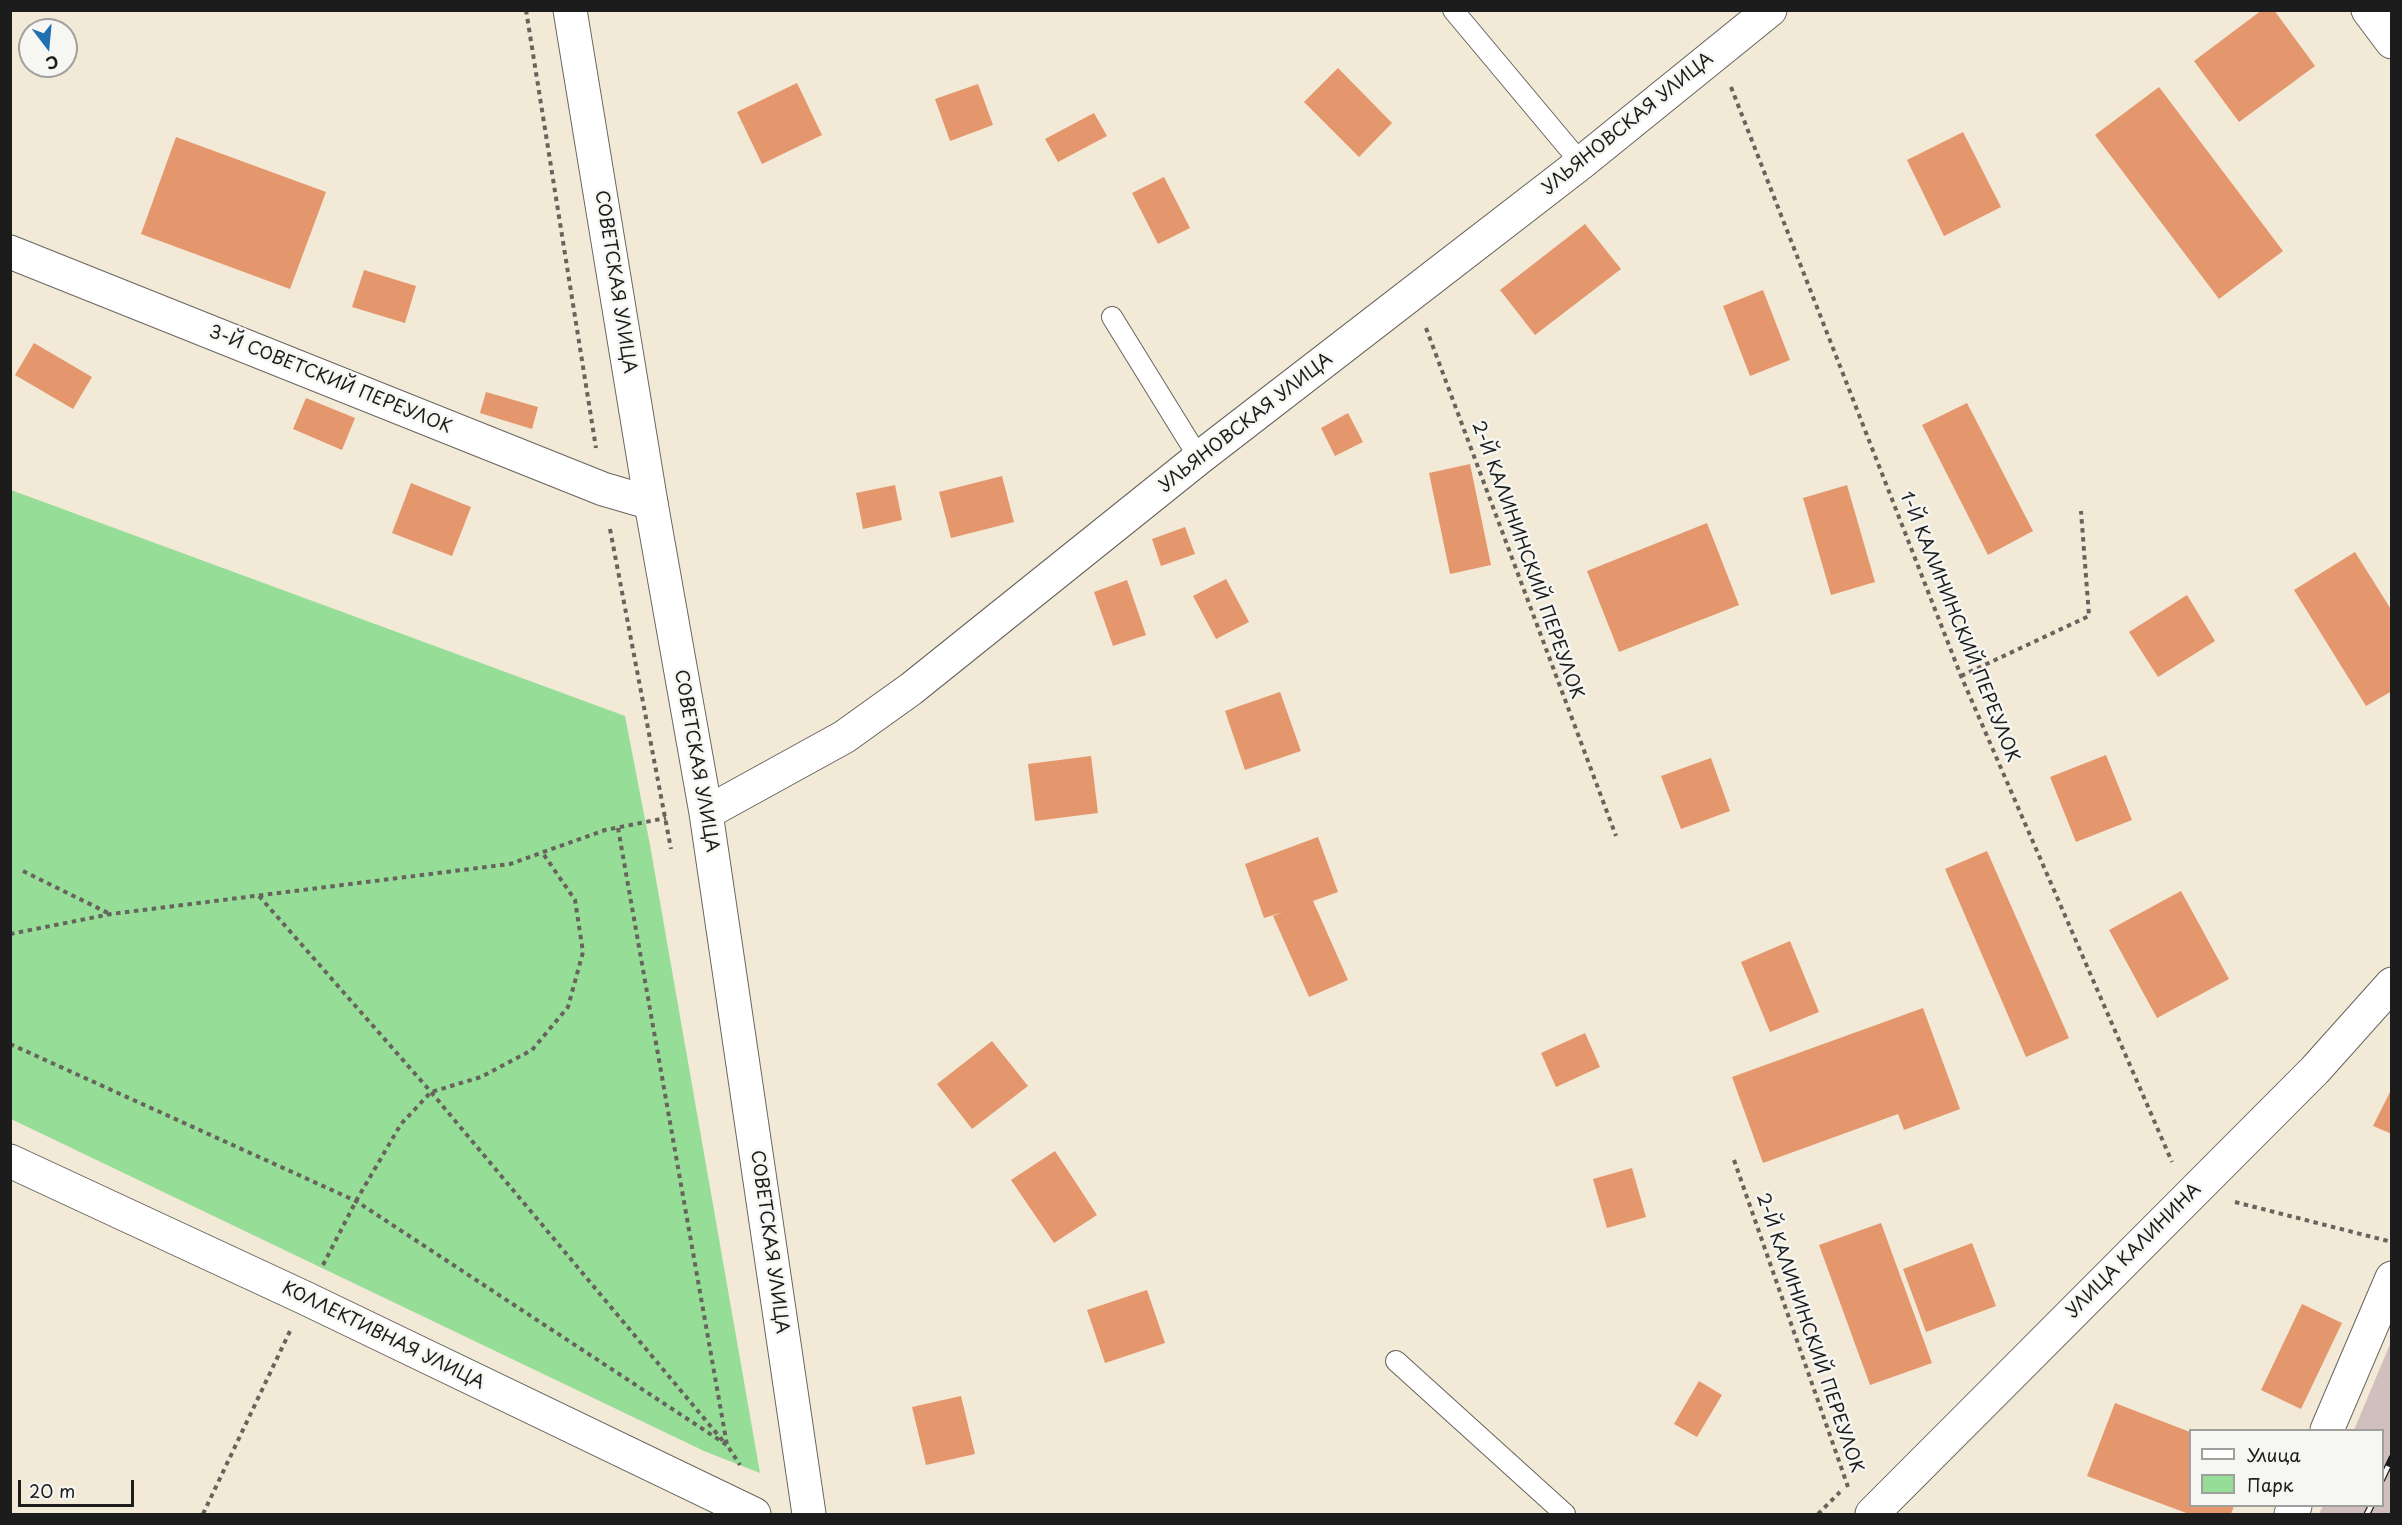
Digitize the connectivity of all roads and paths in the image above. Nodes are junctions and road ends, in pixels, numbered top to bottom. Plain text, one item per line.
1 (526, 10) edge
2 (1453, 10) edge
3 (1770, 10) edge
4 (2368, 10) edge
5 (572, 12) edge
6 (2391, 42) edge
7 (1717, 52) junction
8 (1581, 163) junction
9 (10, 252) edge
10 (1413, 294) junction
11 (1112, 318) dead end
12 (1199, 458) junction
13 (603, 489) junction
14 (651, 503) junction
15 (2081, 510) dead end
16 (1961, 676) junction
17 (706, 813) junction
18 (666, 818) junction
19 (618, 828) junction
20 (1616, 836) dead end
21 (542, 852) junction
22 (23, 871) dead end
23 (259, 896) junction
24 (111, 914) junction
25 (10, 934) edge
26 (2391, 984) edge
27 (10, 1044) edge
28 (431, 1092) junction
29 (1734, 1160) dead end
30 (10, 1161) edge
31 (2194, 1191) junction
32 (356, 1202) junction
33 (2391, 1242) edge
34 (2391, 1278) edge
35 (305, 1298) junction
36 (1396, 1361) dead end
37 (2328, 1429) edge
38 (727, 1445) junction
39 (741, 1465) dead end
40 (1862, 1505) edge
41 (203, 1515) edge
42 (754, 1515) edge
43 (809, 1515) edge
44 (1564, 1515) edge

1 - 13 path
2 - 8 lane
3 - 7 street, УЛЬЯНОВСКАЯ УЛИЦА
4 - 6 street
5 - 14 street, СОВЕТСКАЯ УЛИЦА
7 - 8 street, УЛЬЯНОВСКАЯ УЛИЦА
7 - 16 path, 1-Й КАЛИНИНСКИЙ ПЕРЕУЛОК
8 - 10 street, УЛЬЯНОВСКАЯ УЛИЦА
9 - 13 street, 3-Й СОВЕТСКИЙ ПЕРЕУЛОК
10 - 12 street, УЛЬЯНОВСКАЯ УЛИЦА
10 - 20 path, 2-Й КАЛИНИНСКИЙ ПЕРЕУЛОК
11 - 12 lane
12 - 17 street, УЛЬЯНОВСКАЯ УЛИЦА
13 - 14 street, 3-Й СОВЕТСКИЙ ПЕРЕУЛОК
13 - 18 path
14 - 17 street, СОВЕТСКАЯ УЛИЦА
15 - 16 path
16 - 31 path, 1-Й КАЛИНИНСКИЙ ПЕРЕУЛОК
17 - 18 path
17 - 43 street, СОВЕТСКАЯ УЛИЦА
18 - 19 path
19 - 21 path
19 - 38 path
21 - 23 path
21 - 28 path
22 - 24 path
23 - 24 path
23 - 28 path
24 - 25 path
26 - 31 street, УЛИЦА КАЛИНИНА
27 - 32 path
28 - 32 path
28 - 38 path
29 - 40 path, 2-Й КАЛИНИНСКИЙ ПЕРЕУЛОК
30 - 35 street, КОЛЛЕКТИВНАЯ УЛИЦА
31 - 33 path
31 - 40 street, УЛИЦА КАЛИНИНА
32 - 35 path
32 - 38 path
34 - 37 street
35 - 41 path
35 - 42 street, КОЛЛЕКТИВНАЯ УЛИЦА
36 - 44 lane
38 - 39 path

